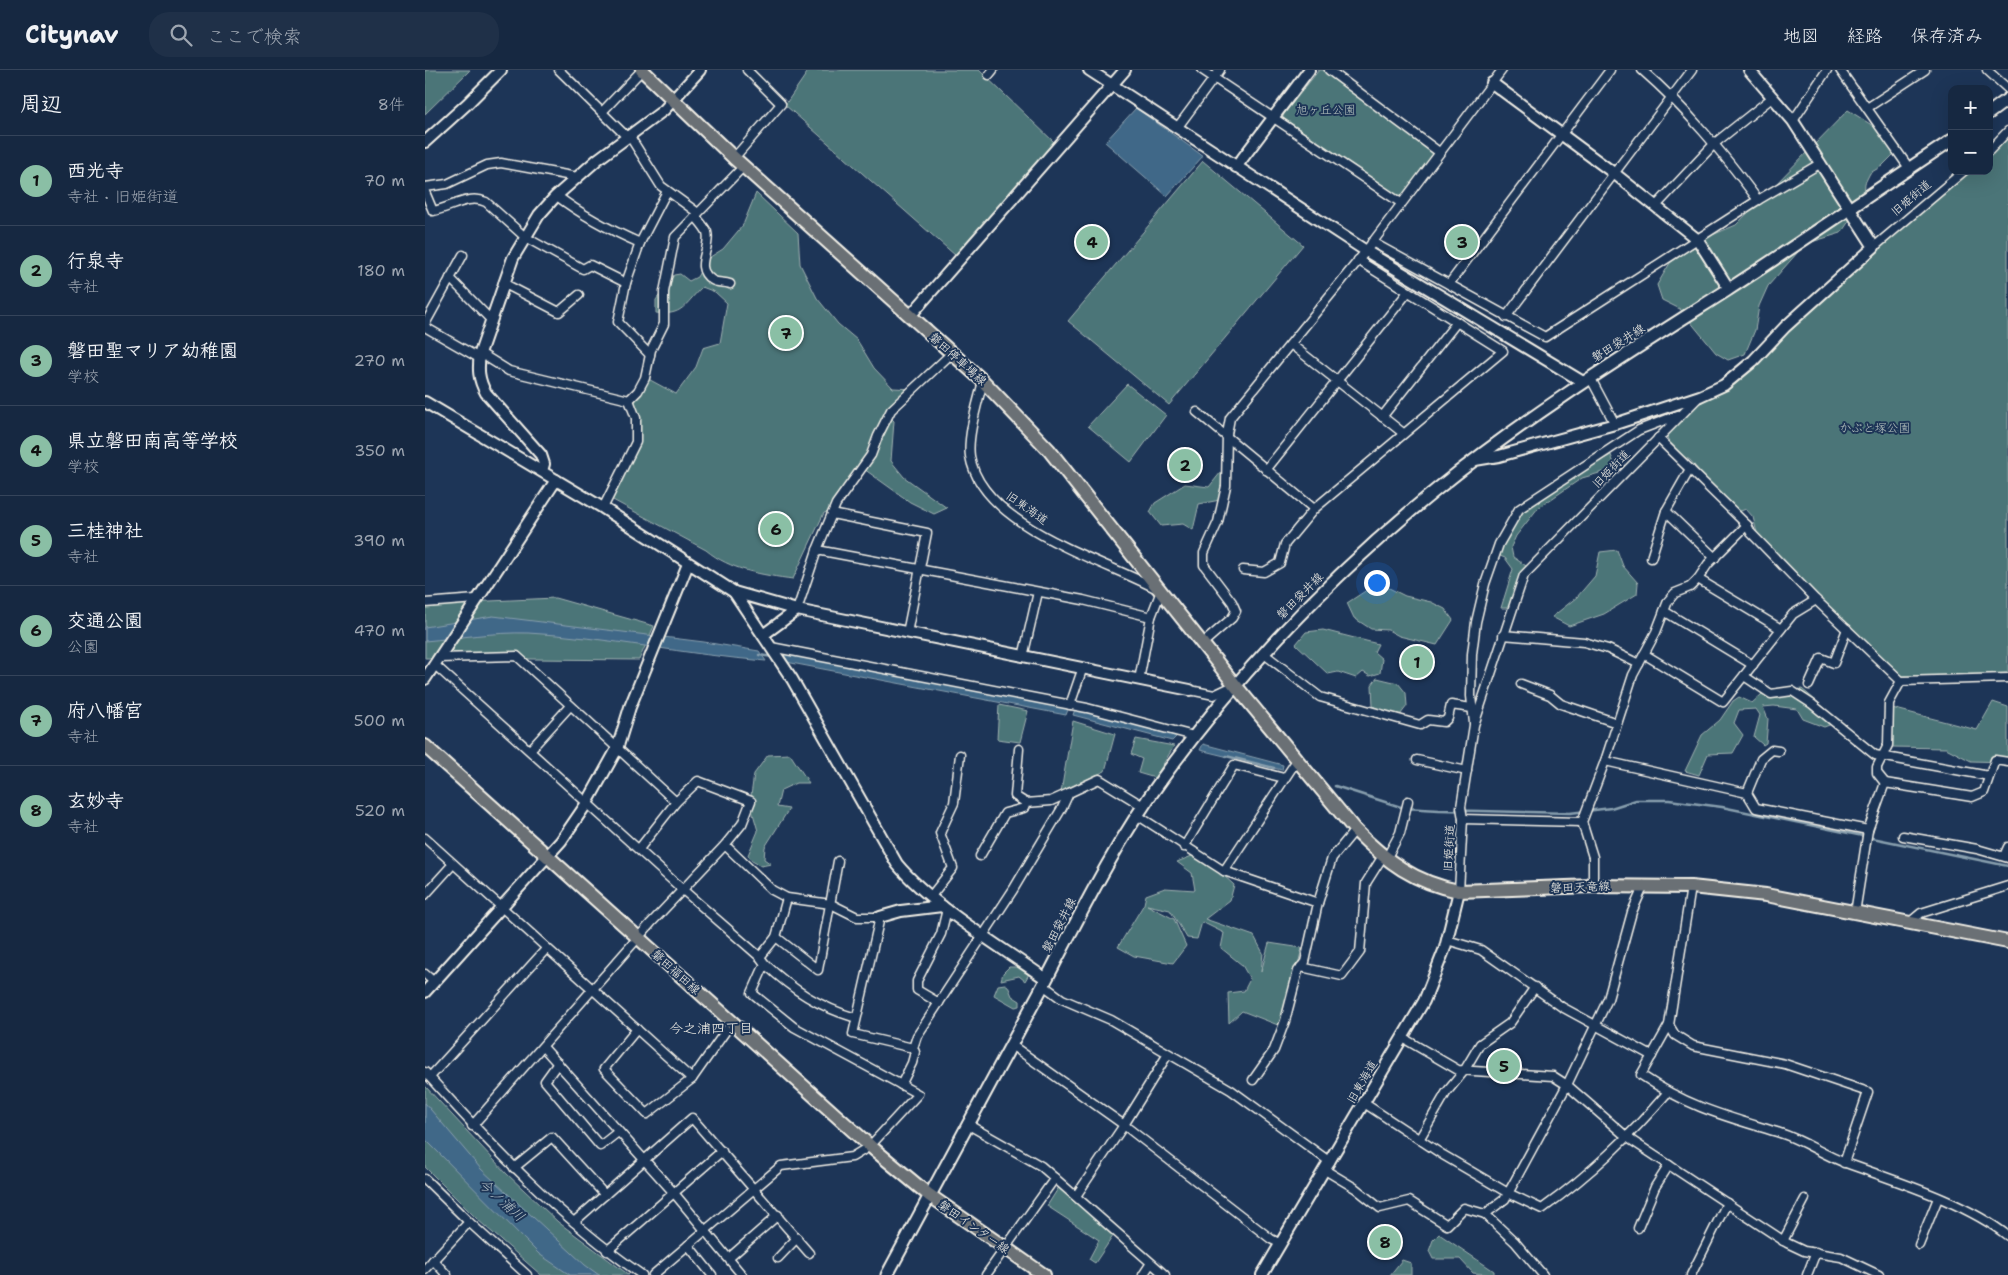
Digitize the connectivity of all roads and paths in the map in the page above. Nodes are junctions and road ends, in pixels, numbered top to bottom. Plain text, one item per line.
1 (501, 70) edge
2 (559, 70) edge
3 (642, 70) edge
4 (701, 70) edge
5 (747, 70) edge
6 (1089, 70) edge
7 (1125, 70) edge
8 (1202, 70) edge
9 (1220, 70) edge
10 (1309, 70) edge
11 (1329, 70) edge
12 (1503, 70) edge
13 (1610, 70) edge
14 (1642, 70) edge
15 (1692, 70) edge
16 (1749, 70) edge
17 (1827, 70) edge
18 (1840, 70) edge
19 (1925, 70) edge
20 (1987, 70) edge
21 (1214, 78) junction
22 (1492, 84) junction
23 (1114, 86) junction
24 (2008, 89) edge
25 (1672, 97) junction
26 (1773, 97) junction
27 (673, 100) junction
28 (2008, 100) edge
29 (1867, 108) junction
30 (1993, 110) edge
31 (602, 112) junction
32 (1273, 118) junction
33 (1793, 121) junction
34 (1177, 128) junction
35 (2008, 131) edge
36 (1561, 135) junction
37 (628, 136) junction
38 (425, 142) edge
39 (1715, 143) junction
40 (1948, 143) edge
41 (1993, 146) edge
42 (1439, 152) junction
43 (738, 163) junction
44 (1821, 163) junction
45 (1236, 167) junction
46 (1909, 168) junction
47 (1615, 174) junction
48 (1959, 175) edge
49 (577, 177) junction
50 (425, 187) edge
51 (667, 191) junction
52 (425, 192) edge
53 (557, 196) junction
54 (1758, 200) junction
55 (1401, 202) junction
56 (1656, 206) junction
57 (1851, 208) junction
58 (696, 215) junction
59 (525, 236) junction
60 (1698, 240) junction
61 (1372, 242) junction
62 (640, 243) junction
63 (1874, 247) junction
64 (1366, 251) junction
65 (463, 255) dead end
66 (1358, 260) junction
67 (451, 278) junction
68 (503, 283) junction
69 (626, 283) junction
70 (730, 284) dead end
71 (1449, 284) junction
72 (1729, 289) junction
73 (1408, 292) junction
74 (579, 295) dead end
75 (910, 316) junction
76 (1506, 317) junction
77 (491, 320) junction
78 (1457, 322) junction
79 (425, 325) edge
80 (1292, 345) junction
81 (952, 353) junction
82 (650, 355) junction
83 (480, 356) junction
84 (1587, 379) junction
85 (983, 381) junction
86 (1337, 383) junction
87 (1700, 396) junction
88 (629, 400) junction
89 (425, 402) edge
90 (1197, 412) dead end
91 (1680, 414) junction
92 (1382, 417) junction
93 (1615, 424) junction
94 (1403, 433) junction
95 (1227, 434) junction
96 (1658, 438) junction
97 (1474, 460) junction
98 (1690, 469) junction
99 (1266, 470) junction
100 (542, 471) junction
101 (556, 480) junction
102 (603, 508) junction
103 (1314, 509) junction
104 (1666, 511) junction
105 (832, 514) junction
106 (1747, 525) junction
107 (817, 550) junction
108 (1651, 558) dead end
109 (1715, 558) junction
110 (688, 564) junction
111 (1243, 570) dead end
112 (920, 571) junction
113 (1698, 579) junction
114 (1161, 591) junction
115 (734, 592) junction
116 (1038, 592) junction
117 (475, 600) junction
118 (1816, 600) junction
119 (425, 603) edge
120 (797, 610) junction
121 (1664, 611) junction
122 (1151, 616) junction
123 (1781, 629) junction
124 (1847, 629) junction
125 (907, 633) junction
126 (763, 635) junction
127 (1503, 635) junction
128 (1202, 644) junction
129 (772, 648) junction
130 (1263, 653) junction
131 (1644, 654) junction
132 (439, 657) junction
133 (1023, 658) junction
134 (1639, 664) junction
135 (1753, 665) junction
136 (1082, 670) junction
137 (1744, 676) junction
138 (2008, 678) edge
139 (425, 679) edge
140 (1139, 680) junction
141 (1901, 681) junction
142 (1521, 684) dead end
143 (1235, 685) junction
144 (1809, 685) dead end
145 (1190, 690) joint
146 (1070, 704) junction
147 (570, 706) junction
148 (1472, 708) junction
149 (1617, 723) junction
150 (1474, 725) junction
151 (1194, 736) junction
152 (425, 746) edge
153 (617, 749) junction
154 (1019, 749) dead end
155 (530, 750) junction
156 (1779, 751) dead end
157 (960, 755) dead end
158 (1882, 758) junction
159 (1297, 760) junction
160 (1417, 760) dead end
161 (1605, 761) junction
162 (2008, 762) edge
163 (1467, 771) junction
164 (1989, 776) junction
165 (1285, 778) junction
166 (1885, 783) junction
167 (1069, 794) junction
168 (1747, 794) junction
169 (1408, 801) dead end
170 (676, 802) junction
171 (1026, 803) junction
172 (587, 804) junction
173 (1140, 811) junction
174 (1463, 819) junction
175 (1582, 822) junction
176 (1355, 830) junction
177 (1868, 831) junction
178 (1903, 836) dead end
179 (425, 838) edge
180 (725, 845) junction
181 (1184, 847) junction
182 (2008, 847) edge
183 (639, 849) junction
184 (547, 855) junction
185 (980, 856) dead end
186 (2006, 857) edge
187 (1385, 858) junction
188 (838, 861) dead end
189 (453, 864) junction
190 (1224, 871) junction
191 (1644, 885) junction
192 (1593, 886) junction
193 (1691, 886) junction
194 (2008, 886) edge
195 (683, 890) junction
196 (1459, 891) junction
197 (425, 895) edge
198 (931, 896) junction
199 (787, 898) junction
200 (1318, 902) junction
201 (831, 904) junction
202 (501, 906) junction
203 (944, 907) junction
204 (1855, 912) junction
205 (880, 917) junction
206 (1909, 923) junction
207 (984, 935) junction
208 (776, 937) junction
209 (639, 938) junction
210 (1447, 940) junction
211 (2008, 942) edge
212 (547, 948) junction
213 (763, 961) junction
214 (1301, 967) junction
215 (425, 974) edge
216 (434, 982) junction
217 (1045, 982) junction
218 (1535, 987) junction
219 (593, 990) junction
220 (425, 992) edge
221 (939, 1003) junction
222 (856, 1018) junction
223 (732, 1022) junction
224 (1595, 1025) junction
225 (1669, 1026) junction
226 (637, 1029) junction
227 (1403, 1038) junction
228 (1010, 1044) junction
229 (543, 1047) junction
230 (913, 1048) junction
231 (1168, 1054) junction
232 (1652, 1056) junction
233 (558, 1063) junction
234 (1465, 1071) junction
235 (427, 1075) edge
236 (692, 1079) junction
237 (1253, 1080) dead end
238 (901, 1085) junction
239 (1567, 1085) junction
240 (1668, 1092) junction
241 (1364, 1103) junction
242 (967, 1124) junction
243 (1124, 1125) junction
244 (472, 1126) junction
245 (618, 1132) junction
246 (1420, 1138) junction
247 (1629, 1138) junction
248 (870, 1146) junction
249 (722, 1151) junction
250 (644, 1161) junction
251 (1844, 1162) junction
252 (1669, 1164) junction
253 (1328, 1166) junction
254 (514, 1168) junction
255 (1055, 1178) junction
256 (425, 1179) edge
257 (756, 1189) junction
258 (1508, 1193) junction
259 (674, 1194) junction
260 (605, 1195) junction
261 (929, 1195) junction
262 (1076, 1196) junction
263 (1938, 1198) junction
264 (1805, 1199) dead end
265 (1727, 1203) junction
266 (1485, 1214) junction
267 (778, 1215) junction
268 (469, 1222) junction
269 (574, 1222) junction
270 (1638, 1228) dead end
271 (705, 1231) junction
272 (2008, 1236) edge
273 (797, 1238) junction
274 (1783, 1240) junction
275 (1281, 1244) junction
276 (1919, 1245) dead end
277 (688, 1246) junction
278 (1004, 1248) junction
279 (607, 1251) junction
280 (1816, 1252) junction
281 (809, 1253) dead end
282 (729, 1258) junction
283 (778, 1258) dead end
284 (433, 1260) junction
285 (1151, 1263) junction
286 (425, 1269) edge
287 (447, 1275) edge
288 (527, 1275) edge
289 (642, 1275) edge
290 (653, 1275) edge
291 (712, 1275) edge
292 (742, 1275) edge
293 (887, 1275) edge
294 (986, 1275) edge
295 (1044, 1275) edge
296 (1143, 1275) edge
297 (1165, 1275) edge
298 (1262, 1275) edge
299 (1543, 1275) edge
300 (1691, 1275) edge
301 (1807, 1275) edge
302 (1879, 1275) edge

1 - 38 street
2 - 31 street
3 - 27 main road, 磐田停車場線
3 - 31 street
4 - 27 street
5 - 43 street
6 - 23 street
7 - 23 street
8 - 21 street
9 - 21 street
10 - 32 street
11 - 42 street
12 - 22 street
13 - 36 street
14 - 25 street
15 - 25 street
16 - 26 street
17 - 33 street
18 - 29 street
19 - 29 street
20 - 24 street
21 - 32 street
21 - 34 street
22 - 36 street
22 - 42 street
23 - 34 street
23 - 75 street
25 - 39 street
25 - 47 street
26 - 33 street
26 - 39 street
27 - 37 street
27 - 43 main road, 磐田停車場線
28 - 30 main road
29 - 46 street
31 - 37 street
32 - 45 street
32 - 55 street
33 - 44 street
34 - 45 street
35 - 41 street
36 - 47 street
36 - 71 street
37 - 49 street
37 - 51 street
39 - 54 street
39 - 56 street
40 - 46 main road, 磐田袋井線
42 - 55 street
43 - 58 street
43 - 75 main road, 磐田停車場線
44 - 54 street
44 - 57 street
45 - 64 street
46 - 57 main road, 磐田袋井線
47 - 56 street
47 - 76 street
48 - 63 street, 旧姫街道
49 - 50 street
49 - 53 street
51 - 58 street
51 - 62 street
52 - 59 street
53 - 59 street
53 - 62 street
54 - 60 street
55 - 61 street
56 - 60 street
57 - 63 street
57 - 72 main road, 磐田袋井線
58 - 70 street
58 - 82 street
59 - 68 street
59 - 69 street
60 - 72 street
60 - 76 street
61 - 64 street
61 - 71 street
62 - 69 street
63 - 87 street, 旧姫街道
64 - 66 street
64 - 84 street
65 - 67 street
66 - 73 street
66 - 80 street
67 - 77 street
67 - 79 street
68 - 74 street
68 - 77 street
69 - 82 street
71 - 76 street
72 - 84 main road, 磐田袋井線
73 - 78 street
73 - 86 street
75 - 81 main road, 磐田停車場線
77 - 83 street
78 - 92 street
78 - 94 street
79 - 83 street
80 - 86 street
80 - 95 street
81 - 85 main road, 磐田停車場線
81 - 105 street
82 - 88 street
83 - 88 street
83 - 100 street
84 - 93 street
84 - 97 main road, 磐田袋井線
85 - 114 main road, 磐田停車場線
85 - 114 street, 旧東海道
86 - 92 street
86 - 99 street
87 - 91 street, 旧姫街道
87 - 93 street
88 - 102 street
89 - 100 street
90 - 95 street
91 - 96 street, 旧姫街道
91 - 148 street
92 - 94 street
93 - 97 street
94 - 103 street
95 - 99 street
95 - 128 street
96 - 98 street
96 - 127 street, 旧姫街道
97 - 130 main road, 磐田袋井線
98 - 104 street
98 - 106 street
99 - 103 street
100 - 101 street
101 - 102 street
101 - 117 street
102 - 110 street
103 - 111 street
104 - 108 street
104 - 109 street
105 - 107 street
105 - 112 street
106 - 109 street
106 - 118 street
107 - 112 street
107 - 120 street
109 - 113 street
110 - 115 street
110 - 153 street
112 - 116 street
112 - 125 street
113 - 121 street
113 - 123 street
114 - 122 street
114 - 128 main road, 磐田停車場線
115 - 120 street
115 - 126 street
116 - 122 street
116 - 133 street
117 - 119 street
117 - 132 street
118 - 123 street
118 - 124 street
120 - 125 street
120 - 126 street
121 - 131 street
121 - 135 street
122 - 140 street
123 - 135 street
124 - 141 street
124 - 144 street
125 - 133 street
126 - 129 street
127 - 134 street
127 - 150 street, 旧姫街道
128 - 143 main road, 磐田停車場線
129 - 146 street
129 - 198 street
130 - 143 main road, 磐田袋井線
130 - 148 street
131 - 134 street
131 - 137 street
132 - 139 street
132 - 147 street
132 - 155 street
133 - 136 street
134 - 149 street
135 - 137 street
136 - 140 street
136 - 146 street
137 - 158 street
138 - 141 street
140 - 145 street
141 - 158 street
142 - 149 street
143 - 145 street
143 - 151 main road, 磐田袋井線
143 - 159 main road, 磐田天竜線
146 - 151 street
147 - 153 street
147 - 155 street
148 - 150 street
149 - 161 street
150 - 163 street, 旧姫街道
151 - 173 main road, 磐田袋井線
152 - 184 main road, 磐田福田線
153 - 170 street
153 - 172 street
154 - 171 street
155 - 172 street
156 - 168 street
157 - 198 street
158 - 164 street
158 - 166 street
159 - 165 street
159 - 176 main road, 磐田天竜線
160 - 163 street
161 - 168 street
161 - 175 street
162 - 164 street
163 - 174 street, 旧姫街道
164 - 166 street
165 - 181 street
165 - 190 street
166 - 177 street
167 - 171 street
167 - 173 street
167 - 207 street
168 - 177 street
169 - 187 street
170 - 180 street
170 - 183 street
171 - 185 street
172 - 183 street
172 - 184 street
173 - 181 street
173 - 217 main road, 磐田袋井線
174 - 175 street
174 - 196 street, 旧姫街道
175 - 192 street
176 - 187 main road, 磐田天竜線
176 - 200 street
177 - 204 street
178 - 186 street
179 - 189 street
180 - 195 street
180 - 199 street
181 - 190 street
182 - 186 street
183 - 195 street
184 - 202 street
184 - 209 main road, 磐田福田線
187 - 196 main road, 磐田天竜線
187 - 214 street
188 - 201 street
189 - 197 street
189 - 202 street
190 - 200 street
191 - 192 main road, 磐田天竜線
191 - 193 main road, 磐田天竜線
191 - 224 street
192 - 196 main road, 磐田天竜線
193 - 204 main road, 磐田天竜線
193 - 225 street
194 - 206 street
195 - 209 street
195 - 213 street
196 - 210 street, 旧東海道
198 - 203 street
199 - 201 street
199 - 208 street
200 - 214 street
201 - 205 street
201 - 208 street
202 - 212 street
202 - 216 street
203 - 205 street
203 - 207 street
203 - 221 street
204 - 206 main road, 磐田天竜線
205 - 222 street
206 - 211 main road, 磐田天竜線
207 - 217 street
207 - 221 street
208 - 213 street
209 - 219 street
209 - 223 main road, 磐田福田線
210 - 218 street
210 - 227 street, 旧東海道
212 - 219 street
212 - 235 street
213 - 222 street
213 - 238 street
214 - 237 street
215 - 216 street
216 - 220 street
217 - 228 main road, 磐田袋井線
217 - 231 street
218 - 224 street
218 - 234 street
219 - 226 street
219 - 229 street
221 - 230 street
222 - 230 street
223 - 236 street
223 - 248 main road, 磐田福田線
224 - 232 street
224 - 239 street
225 - 232 street
225 - 251 street
226 - 236 street
226 - 236 street
227 - 234 street
227 - 241 street, 旧東海道
228 - 242 main road, 磐田袋井線
228 - 243 street
229 - 233 street
229 - 244 street
230 - 238 street
231 - 243 street
231 - 253 street
232 - 240 street
233 - 245 street
233 - 245 street
234 - 239 street
234 - 246 street
235 - 244 street
238 - 248 street
239 - 247 street
239 - 258 street
240 - 247 street
240 - 251 street
241 - 246 street
241 - 253 street, 旧東海道
242 - 255 street
242 - 261 main road, 磐田袋井線
243 - 262 street
243 - 275 street
244 - 254 street
245 - 250 street
246 - 258 street
247 - 252 street
247 - 258 street
248 - 257 street
248 - 261 main road, 磐田福田線
249 - 250 street
249 - 257 street
249 - 259 street
250 - 259 street
250 - 260 street
251 - 263 street
252 - 265 street
252 - 270 street
253 - 266 street
253 - 275 street, 旧東海道
254 - 260 street
254 - 269 street
255 - 262 street
255 - 278 street
256 - 268 street
257 - 267 street
257 - 271 street
258 - 266 street
259 - 271 street
259 - 279 street
260 - 269 street
261 - 278 main road, 磐田インター線
261 - 293 main road, 磐田袋井線
262 - 285 street
263 - 272 street
263 - 276 street
264 - 274 street
265 - 274 street
265 - 300 street
266 - 299 street
267 - 273 street
267 - 282 street
268 - 284 street
268 - 288 street
269 - 279 street
271 - 277 street
271 - 282 street
273 - 281 street
273 - 283 street
274 - 280 street
275 - 298 street, 旧東海道
277 - 290 street
277 - 291 street
278 - 294 street
278 - 295 main road, 磐田インター線
279 - 289 street
280 - 301 street
280 - 302 street
282 - 292 street
284 - 286 street
284 - 287 street
285 - 296 street
285 - 297 street

